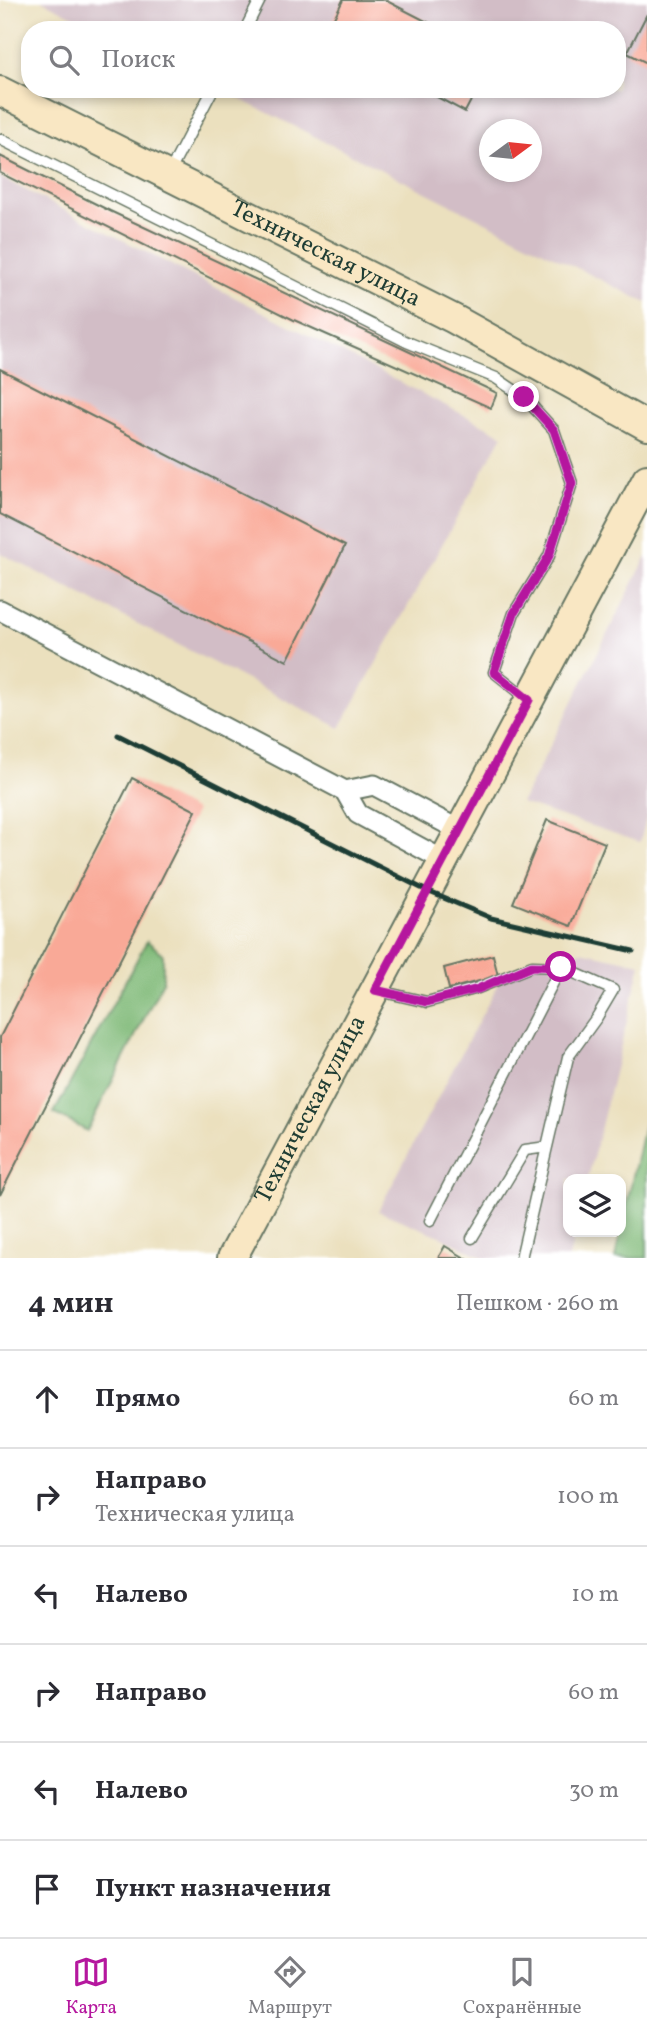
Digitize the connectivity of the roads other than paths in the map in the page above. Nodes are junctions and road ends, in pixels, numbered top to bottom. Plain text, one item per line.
1 (260, 0) edge
2 (250, 21) edge
3 (0, 91) edge
4 (208, 98) edge
5 (0, 139) edge
6 (168, 175) junction
7 (647, 426) edge
8 (647, 480) edge
9 (0, 610) edge
10 (529, 700) junction
11 (345, 791) junction
12 (459, 830) junction
13 (443, 860) junction
14 (561, 967) junction
15 (375, 990) junction
16 (547, 1147) junction
17 (430, 1221) dead end
18 (472, 1238) dead end
19 (232, 1258) edge
20 (521, 1258) edge

1 - 2 lane
3 - 6 street, Техническая улица
4 - 6 lane
5 - 10 lane
6 - 7 street, Техническая улица
8 - 10 street, Техническая улица
9 - 11 street
10 - 12 street, Техническая улица
11 - 12 street
11 - 13 street
12 - 13 street, Техническая улица
13 - 15 street, Техническая улица
14 - 15 lane
14 - 16 lane
14 - 17 lane
15 - 19 street, Техническая улица
16 - 18 lane
16 - 20 lane

